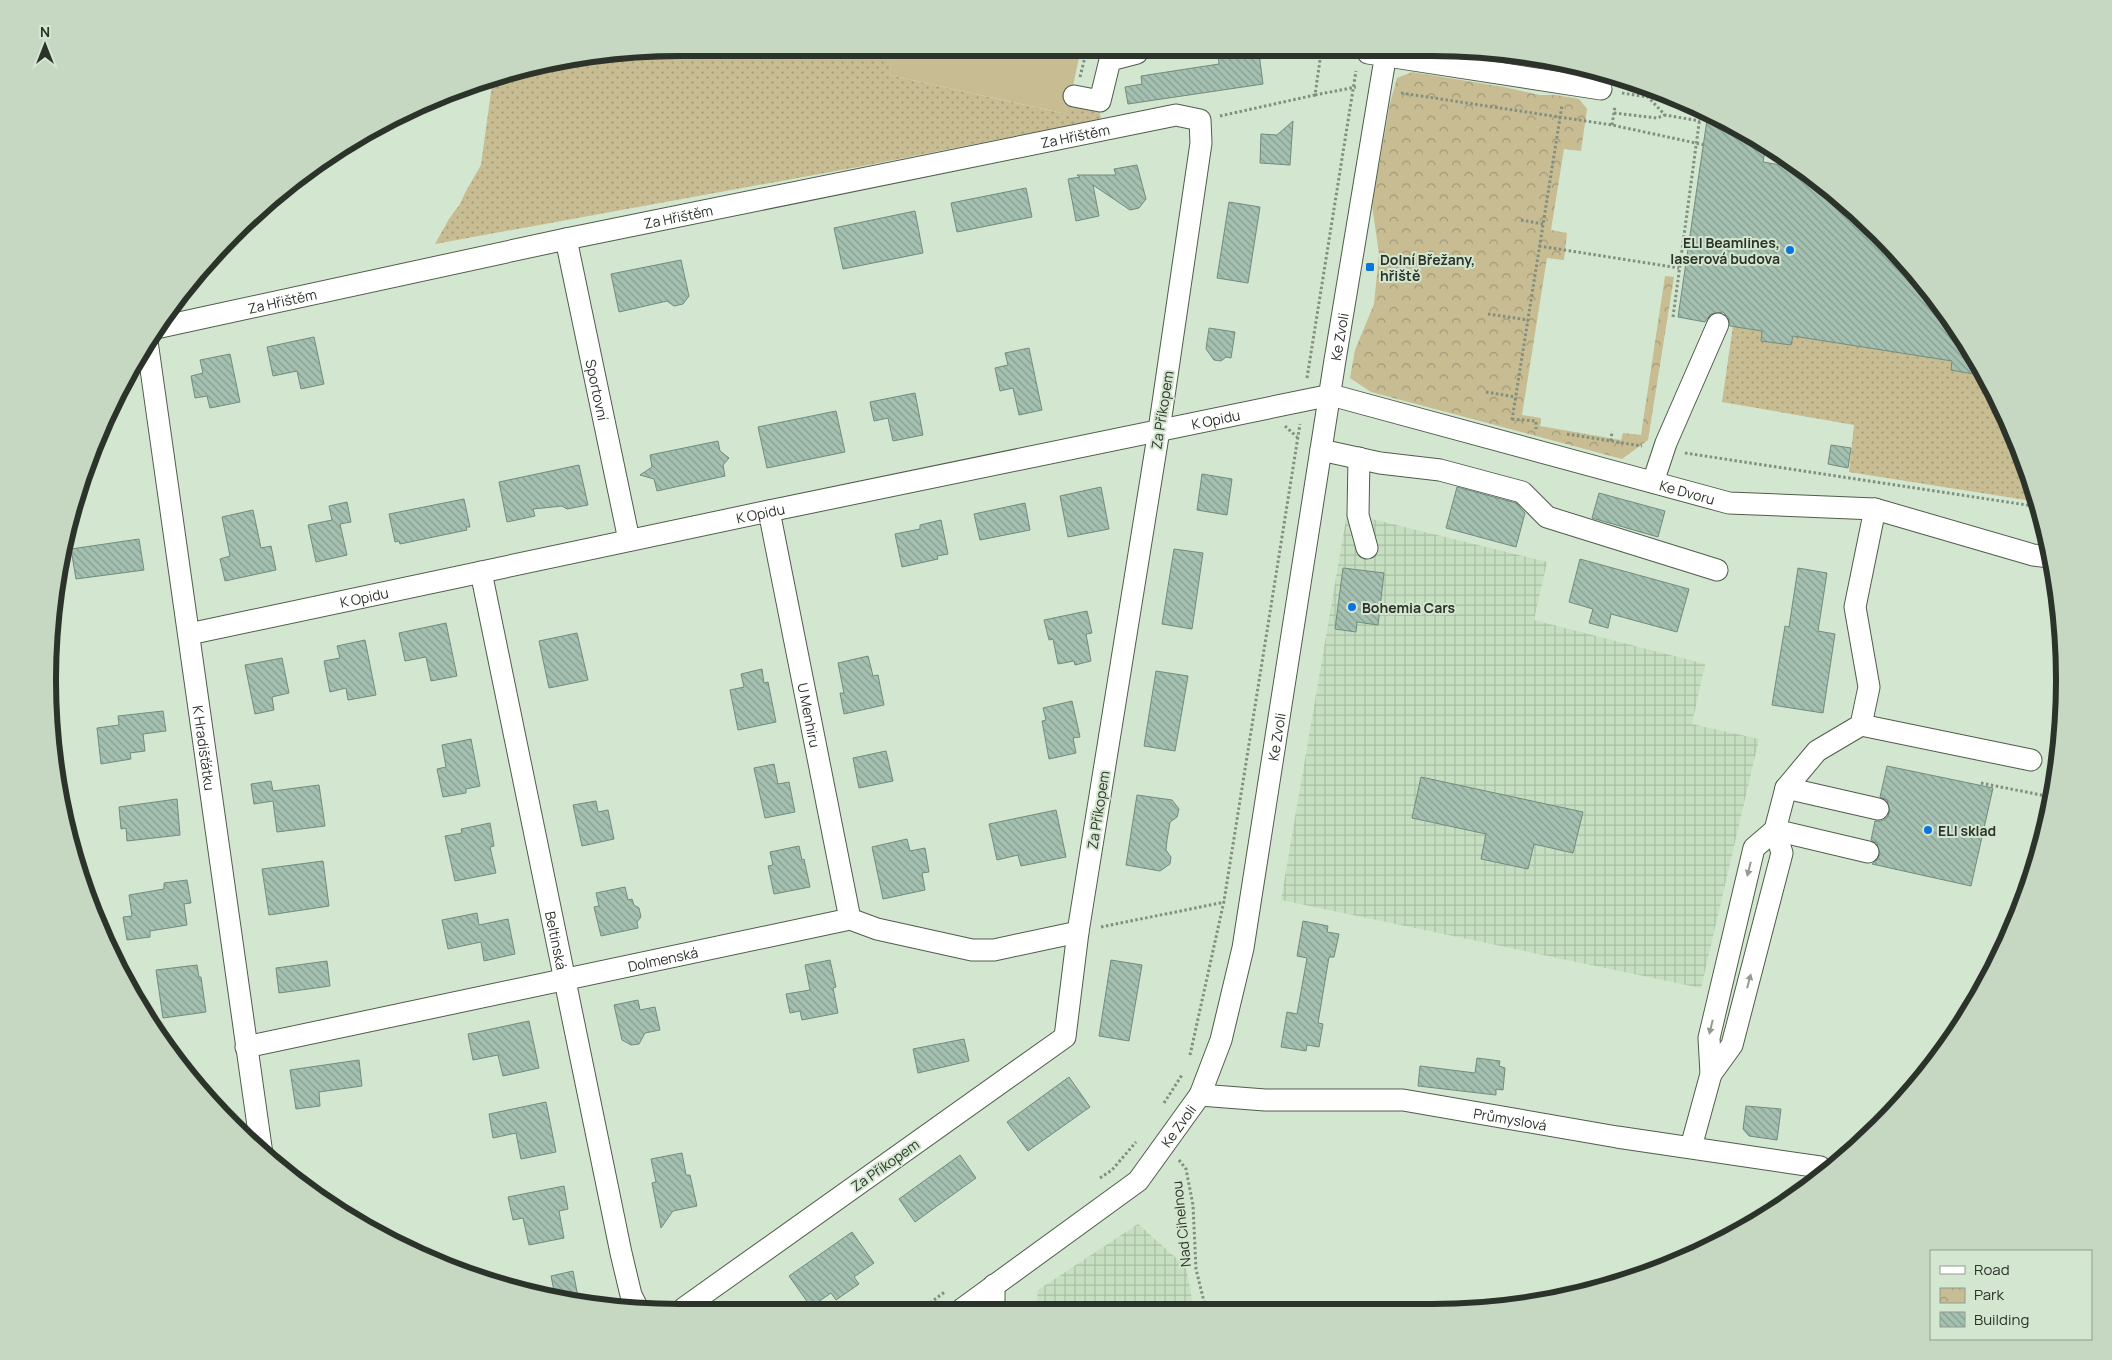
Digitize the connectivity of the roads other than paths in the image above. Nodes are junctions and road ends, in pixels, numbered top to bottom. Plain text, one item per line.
1 (1125, 56) edge
2 (1374, 58) edge
3 (1609, 91) road end
4 (1074, 96) dead end
5 (1200, 120) joint
6 (566, 239) junction
7 (1718, 324) dead end
8 (166, 326) edge
9 (149, 353) edge
10 (1330, 395) junction
11 (1159, 430) junction
12 (1321, 450) junction
13 (1359, 458) junction
14 (1653, 482) junction
15 (1875, 509) junction
16 (769, 511) junction
17 (629, 540) junction
18 (1367, 548) dead end
19 (2044, 556) edge
20 (1717, 570) dead end
21 (481, 572) junction
22 (189, 634) junction
23 (1861, 726) junction
24 (2031, 760) dead end
25 (1786, 788) junction
26 (1878, 809) dead end
27 (1775, 830) junction
28 (1868, 852) dead end
29 (850, 919) junction
30 (1078, 932) junction
31 (565, 978) junction
32 (246, 1047) junction
33 (1712, 1074) junction
34 (1200, 1095) junction
35 (260, 1141) edge
36 (1691, 1147) junction
37 (1820, 1167) dead end
38 (994, 1286) junction
39 (634, 1302) edge
40 (690, 1304) edge
41 (969, 1304) edge
42 (994, 1304) edge

1 - 4 street
2 - 3 street
2 - 10 street, Ke Zvoli
5 - 6 street, Za Hřištěm
5 - 11 street, Za Příkopem
6 - 8 street, Za Hřištěm
6 - 17 street, Sportovní
7 - 14 street
9 - 22 street, K Hradišťátku
10 - 11 street, K Opidu
10 - 12 street, Ke Zvoli
10 - 14 street, Ke Dvoru
11 - 16 street, K Opidu
11 - 30 street, Za Příkopem
12 - 13 street
12 - 34 street, Ke Zvoli
13 - 18 street
13 - 20 street
14 - 15 street, Ke Dvoru
15 - 19 street, Ke Dvoru
15 - 23 street
16 - 17 street, K Opidu
16 - 29 street, U Menhiru
17 - 21 street, K Opidu
21 - 22 street, K Opidu
21 - 31 street, Beltinská
22 - 32 street, K Hradišťátku
23 - 24 street
23 - 25 street
25 - 26 street
25 - 27 street
27 - 28 street
33 -> 27 street
27 -> 33 street
29 - 30 street
29 - 31 street, Dolmenská
30 - 40 street, Za Příkopem
31 - 32 street, Dolmenská
31 - 39 street, Beltinská
32 - 35 street, K Hradišťátku
33 - 36 street
34 - 36 street, Průmyslová
34 - 38 street, Ke Zvoli
36 - 37 street, Průmyslová
38 - 41 street, Ke Zvoli
38 - 42 street

